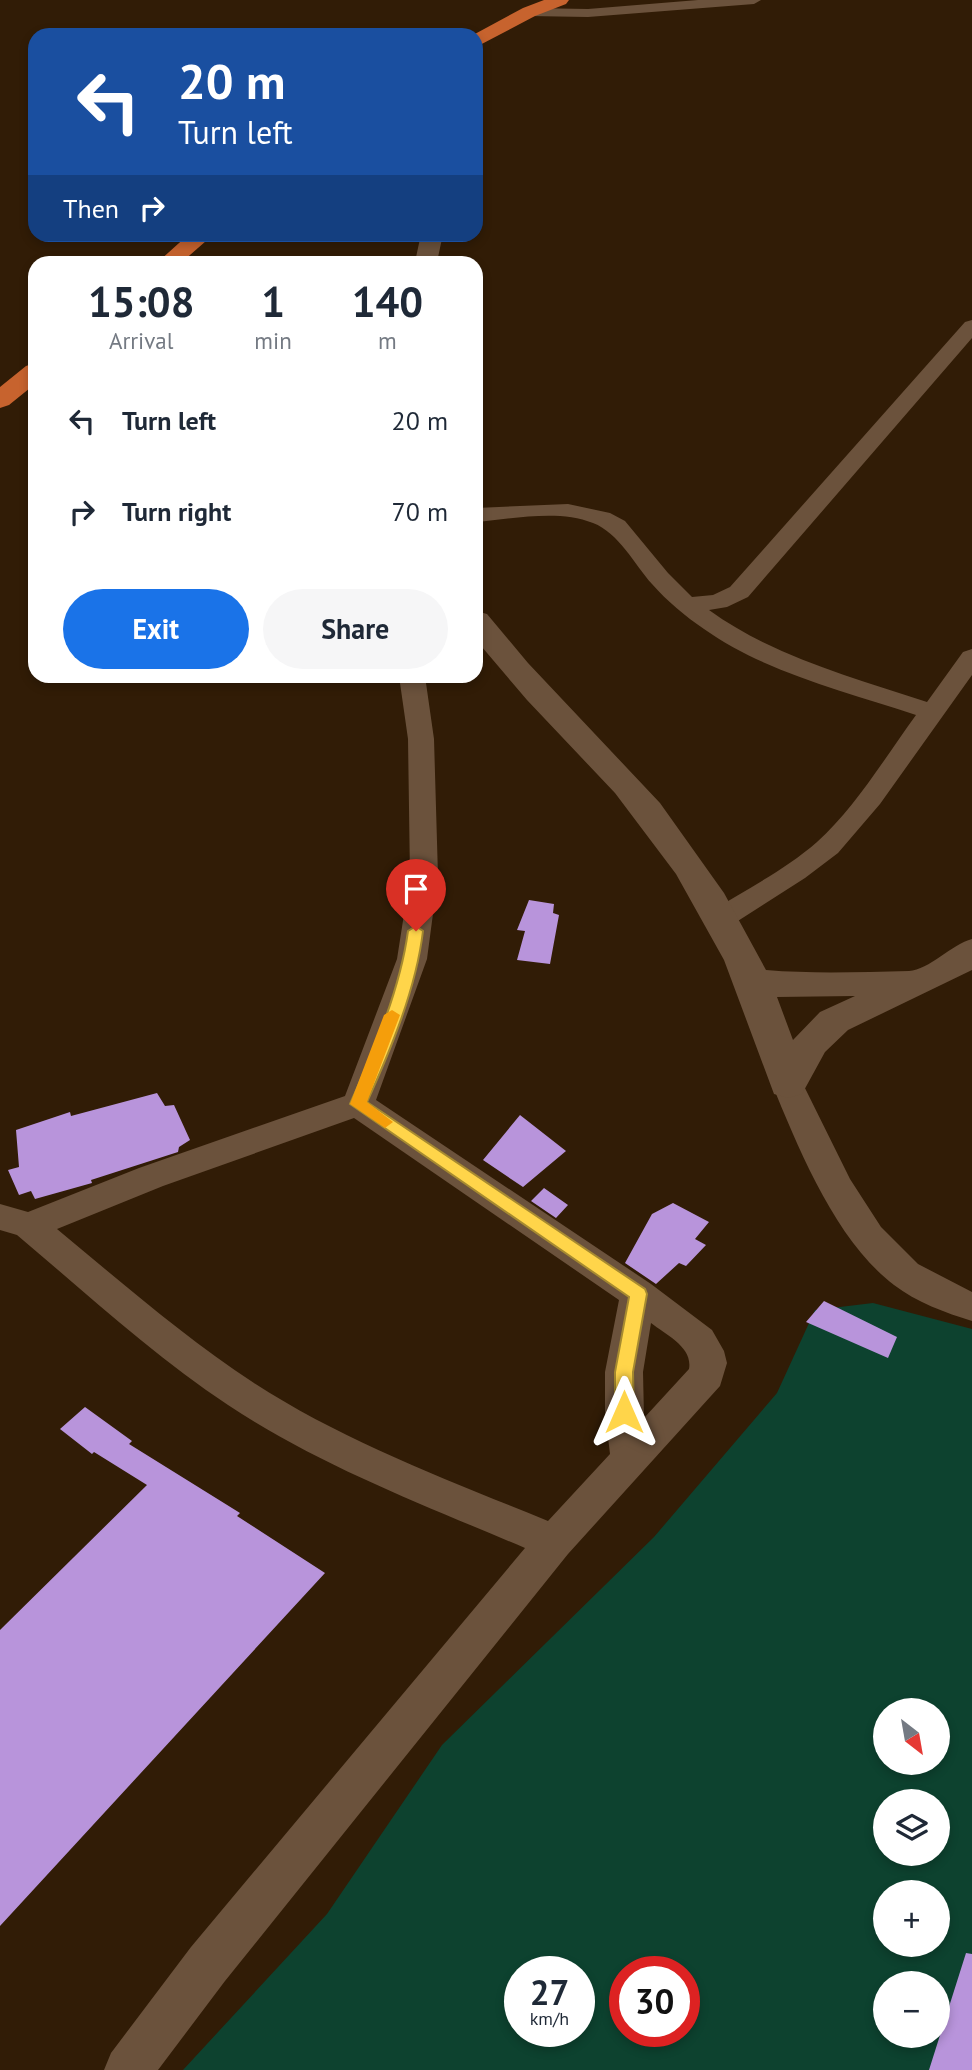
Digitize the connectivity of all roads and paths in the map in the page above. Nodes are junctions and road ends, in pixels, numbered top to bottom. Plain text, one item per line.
1 (560, 0) edge
2 (754, 0) edge
3 (529, 12) junction
4 (483, 37) edge
5 (193, 242) edge
6 (176, 256) edge
7 (972, 326) edge
8 (28, 378) edge
9 (0, 400) edge
10 (483, 515) edge
11 (687, 605) junction
12 (483, 628) edge
13 (972, 656) edge
14 (413, 683) edge
15 (932, 712) junction
16 (720, 919) junction
17 (972, 951) edge
18 (919, 981) junction
19 (753, 982) junction
20 (788, 1084) junction
21 (358, 1104) junction
22 (15, 1221) edge
23 (638, 1294) junction
24 (972, 1307) edge
25 (630, 1458) junction
26 (554, 1542) junction
27 (128, 2070) edge

1 - 3 highway
2 - 3 street
3 - 4 highway
5 - 6 highway
7 - 11 street
8 - 9 highway
10 - 11 street
11 - 15 street
12 - 16 street
13 - 15 street
14 - 21 street
15 - 16 street
16 - 19 street
17 - 18 street
18 - 19 street
18 - 20 street
19 - 20 street
20 - 24 street
21 - 22 street
21 - 23 street
22 - 26 street
23 - 25 street
23 - 25 street
25 - 26 street
26 - 27 street

